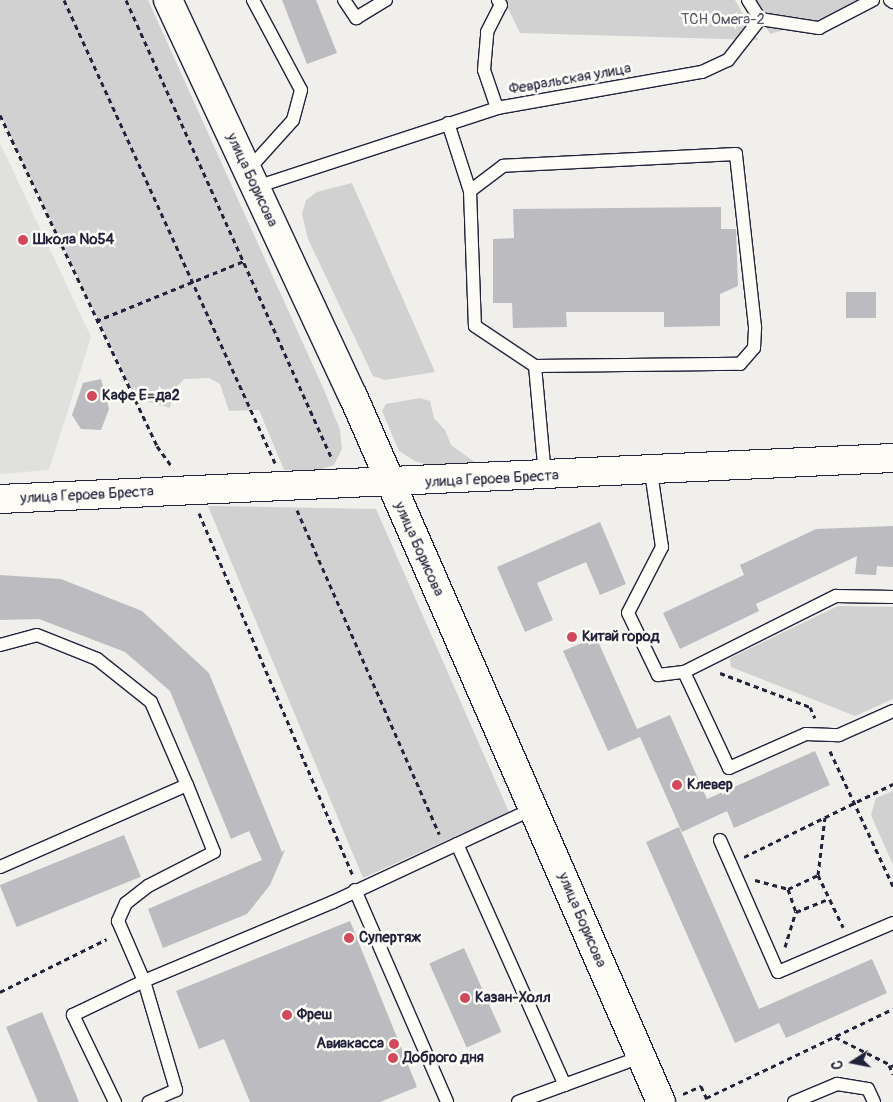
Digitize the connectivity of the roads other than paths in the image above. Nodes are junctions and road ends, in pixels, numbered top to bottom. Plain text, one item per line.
1 (168, 0) edge
2 (253, 0) edge
3 (344, 0) edge
4 (386, 0) edge
5 (498, 0) edge
6 (748, 0) edge
7 (873, 0) edge
8 (760, 19) junction
9 (497, 108) junction
10 (448, 123) junction
11 (252, 179) junction
12 (470, 191) junction
13 (535, 366) junction
14 (893, 458) edge
15 (651, 472) junction
16 (545, 476) junction
17 (390, 484) junction
18 (0, 499) edge
19 (893, 597) edge
20 (0, 645) edge
21 (684, 672) junction
22 (893, 710) edge
23 (187, 785) junction
24 (535, 808) junction
25 (720, 840) dead end
26 (451, 846) junction
27 (0, 868) edge
28 (356, 889) junction
29 (893, 922) edge
30 (144, 981) junction
31 (641, 1057) junction
32 (565, 1085) junction
33 (670, 1099) edge
34 (114, 1102) edge
35 (149, 1102) edge
36 (446, 1102) edge
37 (518, 1102) edge
38 (794, 1102) edge
39 (874, 1102) edge

1 - 11 main road, улица Борисова
2 - 11 lane
3 - 4 lane
5 - 9 lane
6 - 8 lane
7 - 8 lane
8 - 9 lane, Февральская улица
9 - 10 lane, Февральская улица
10 - 11 lane, Февральская улица
10 - 12 lane
11 - 17 main road, улица Борисова
12 - 13 lane
12 - 13 lane
13 - 16 lane
14 - 15 main road, улица Героев Бреста
15 - 16 main road, улица Героев Бреста
15 - 21 lane
16 - 17 main road, улица Героев Бреста
17 - 18 main road, улица Героев Бреста
17 - 24 main road, улица Борисова
19 - 21 lane
20 - 23 lane
21 - 22 lane
23 - 27 lane
23 - 30 lane
24 - 26 lane
24 - 31 main road, улица Борисова
25 - 29 lane
26 - 28 lane
26 - 32 lane
28 - 30 lane
28 - 36 lane
30 - 34 lane
30 - 35 lane
31 - 32 lane
31 - 33 main road, улица Борисова
32 - 37 lane
38 - 39 lane

